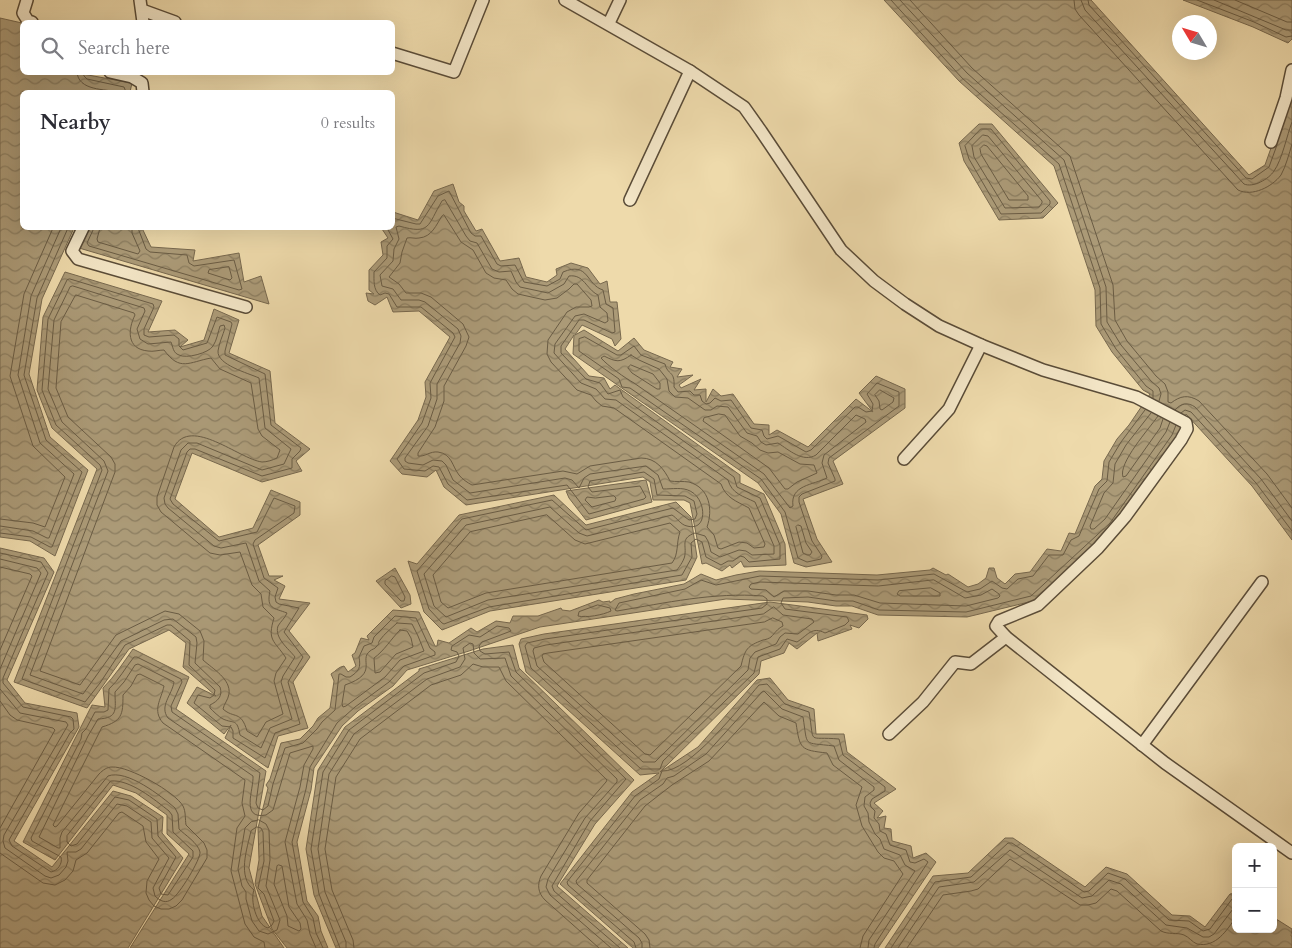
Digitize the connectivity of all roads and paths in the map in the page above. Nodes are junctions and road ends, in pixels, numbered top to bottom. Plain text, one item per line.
1 (27, 0) edge
2 (483, 0) edge
3 (565, 0) edge
4 (620, 0) edge
5 (141, 5) edge
6 (27, 20) edge
7 (143, 20) edge
8 (171, 20) edge
9 (609, 24) junction
10 (395, 54) edge
11 (1292, 70) edge
12 (690, 71) junction
13 (123, 75) edge
14 (143, 82) edge
15 (1271, 142) dead end
16 (630, 200) dead end
17 (82, 230) edge
18 (246, 308) dead end
19 (981, 345) junction
20 (904, 459) dead end
21 (1262, 582) dead end
22 (1006, 637) junction
23 (889, 734) dead end
24 (1142, 745) junction
25 (1292, 853) edge

1 - 6 street
2 - 10 street
3 - 9 street
4 - 9 street
5 - 7 street
5 - 8 street
9 - 12 street
11 - 15 street
12 - 16 street
12 - 19 street
13 - 14 street
17 - 18 street
19 - 20 street
19 - 22 street
21 - 24 street
22 - 23 street
22 - 24 street
24 - 25 street

